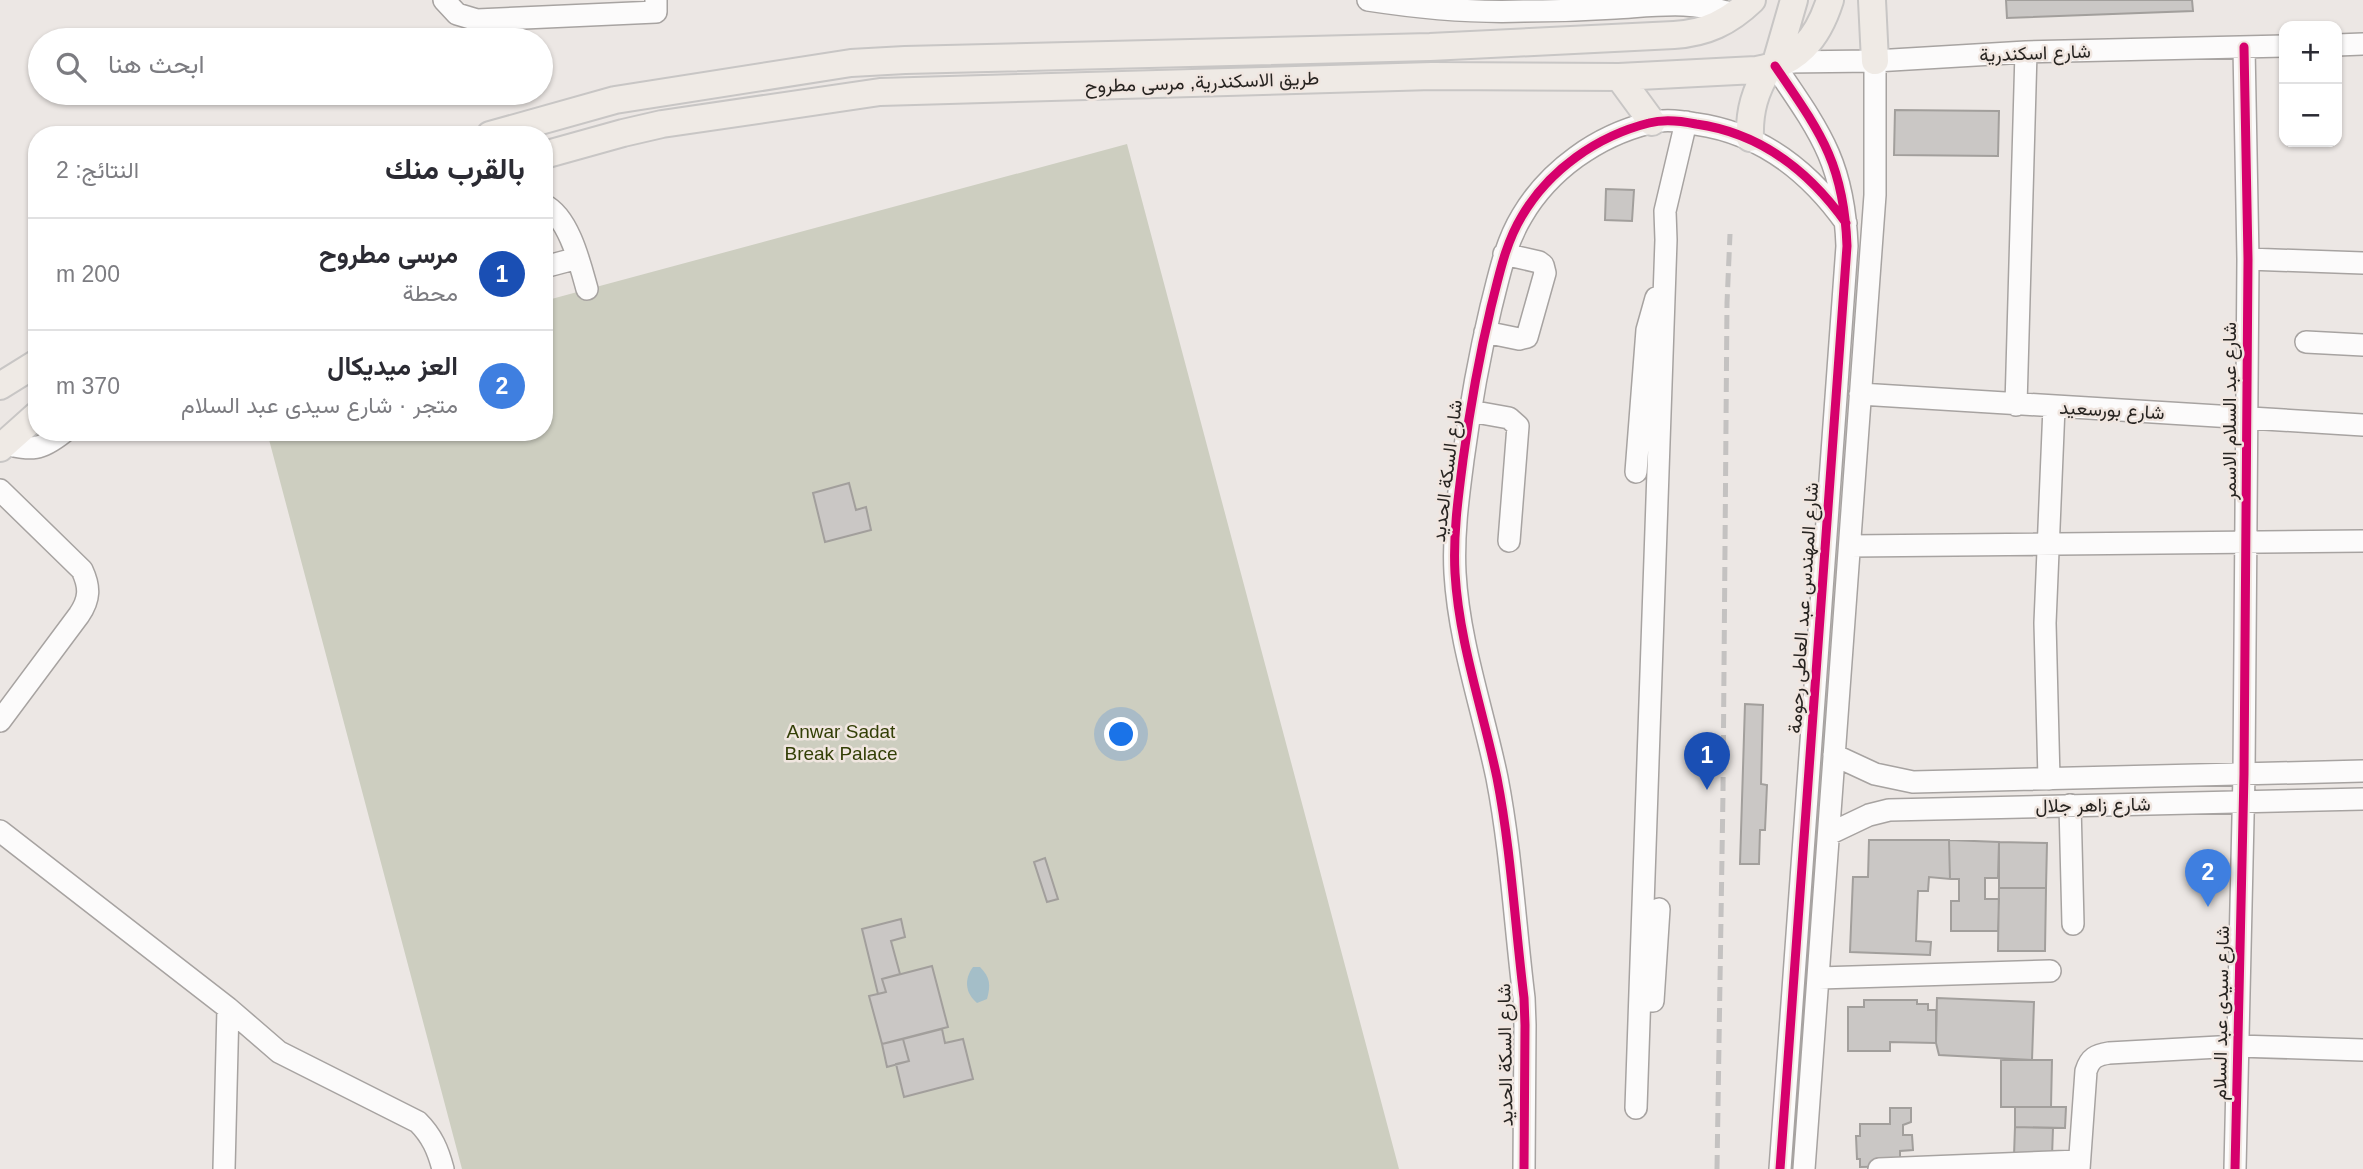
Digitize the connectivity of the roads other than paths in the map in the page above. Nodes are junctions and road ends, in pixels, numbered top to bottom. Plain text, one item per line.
1 (444, 0) edge
2 (656, 0) edge
3 (1368, 0) edge
4 (1794, 0) edge
5 (1830, 0) edge
6 (1872, 0) edge
7 (1415, 4) edge
8 (1615, 4) edge
9 (1744, 7) edge
10 (2363, 44) edge
11 (2342, 45) edge
12 (2279, 46) edge
13 (2244, 47) junction
14 (2026, 52) junction
15 (1875, 61) junction
16 (1776, 65) junction
17 (1619, 77) junction
18 (1652, 121) junction
19 (1686, 122) junction
20 (522, 126) edge
21 (1750, 138) junction
22 (553, 152) edge
23 (553, 209) edge
24 (1846, 223) junction
25 (1504, 254) junction
26 (578, 258) junction
27 (2248, 259) junction
28 (2363, 263) edge
29 (553, 265) edge
30 (1665, 269) junction
31 (587, 289) dead end
32 (1485, 332) junction
33 (2306, 342) dead end
34 (2363, 345) edge
35 (28, 369) edge
36 (0, 386) edge
37 (1860, 394) junction
38 (2016, 405) junction
39 (2054, 407) junction
40 (1469, 411) junction
41 (2247, 418) junction
42 (28, 423) edge
43 (2363, 425) edge
44 (51, 441) edge
45 (2, 446) edge
46 (1636, 472) dead end
47 (0, 490) edge
48 (1509, 541) dead end
49 (2363, 541) edge
50 (2246, 542) junction
51 (2047, 545) junction
52 (1850, 546) junction
53 (1817, 664) junction
54 (1840, 665) junction
55 (0, 721) edge
56 (1834, 755) junction
57 (2363, 771) edge
58 (2244, 774) junction
59 (2049, 779) junction
60 (2363, 799) edge
61 (2243, 801) junction
62 (2070, 805) junction
63 (0, 831) edge
64 (1829, 834) junction
65 (1659, 909) dead end
66 (2073, 924) dead end
67 (2050, 971) dead end
68 (1819, 978) junction
69 (228, 1008) junction
70 (2237, 1046) junction
71 (2363, 1050) edge
72 (1637, 1068) junction
73 (1636, 1108) dead end
74 (2079, 1165) edge
75 (1991, 1168) edge
76 (223, 1169) edge
77 (443, 1169) edge
78 (1524, 1169) edge
79 (1780, 1169) edge
80 (1804, 1169) edge
81 (1879, 1169) edge
82 (2235, 1169) edge

1 - 2 street
3 - 7 street
4 - 16 main road
5 - 16 main road
6 - 15 main road
7 - 8 street
8 - 9 street
9 - 20 main road, طريق الاسكندرية, مرسى مطروح
10 - 11 street
12 - 13 street, شارع اسكندرية
13 - 14 street, شارع اسكندرية
13 - 27 street, شارع عبد السلام الاسمر
14 - 15 street, شارع اسكندرية
14 - 38 street
15 - 16 street, شارع اسكندرية
15 - 37 street
16 - 17 main road, طريق الاسكندرية, مرسى مطروح
16 - 21 main road
16 - 24 street, شارع المهندس عبد العاطى رحومة
17 - 18 main road
17 - 22 main road, طريق الاسكندرية, مرسى مطروح
18 - 19 street, شارع السكة الحديد
18 - 25 street, شارع السكة الحديد
19 - 21 street, شارع السكة الحديد
19 - 30 street
21 - 24 street, شارع السكة الحديد
23 - 26 street
24 - 53 street, شارع المهندس عبد العاطى رحومة
25 - 32 street, شارع السكة الحديد
25 - 32 street
26 - 29 street
26 - 31 street
27 - 28 street
27 - 41 street, شارع عبد السلام الاسمر
30 - 46 street
30 - 72 street
32 - 40 street, شارع السكة الحديد
33 - 34 street
35 - 36 main road
37 - 38 street, شارع بورسعيد
37 - 52 street
38 - 39 street, شارع بورسعيد
39 - 41 street, شارع بورسعيد
39 - 51 street
40 - 48 street
40 - 78 street, شارع السكة الحديد
41 - 43 street, شارع بورسعيد
41 - 50 street, شارع عبد السلام الاسمر
42 - 45 main road
44 - 45 street
47 - 55 street
49 - 50 street
50 - 51 street
50 - 58 street, شارع عبد السلام الاسمر
51 - 52 street
51 - 59 street
52 - 54 street
53 - 54 street
53 - 79 street, شارع المهندس عبد العاطى رحومة
54 - 56 street
56 - 59 street, شارع زاهر جلال
56 - 64 street
57 - 58 street, شارع زاهر جلال
58 - 59 street, شارع زاهر جلال
58 - 61 street, شارع سيدى عبد السلام
60 - 61 street, شارع زاهر جلال
61 - 62 street, شارع زاهر جلال
61 - 70 street, شارع سيدى عبد السلام
62 - 64 street, شارع زاهر جلال
62 - 66 street
63 - 69 street
64 - 68 street
65 - 72 street
67 - 68 street
68 - 80 street
69 - 76 street
69 - 77 street
70 - 71 street
70 - 74 street
70 - 82 street, شارع سيدى عبد السلام
72 - 73 street
74 - 75 street
75 - 81 street

